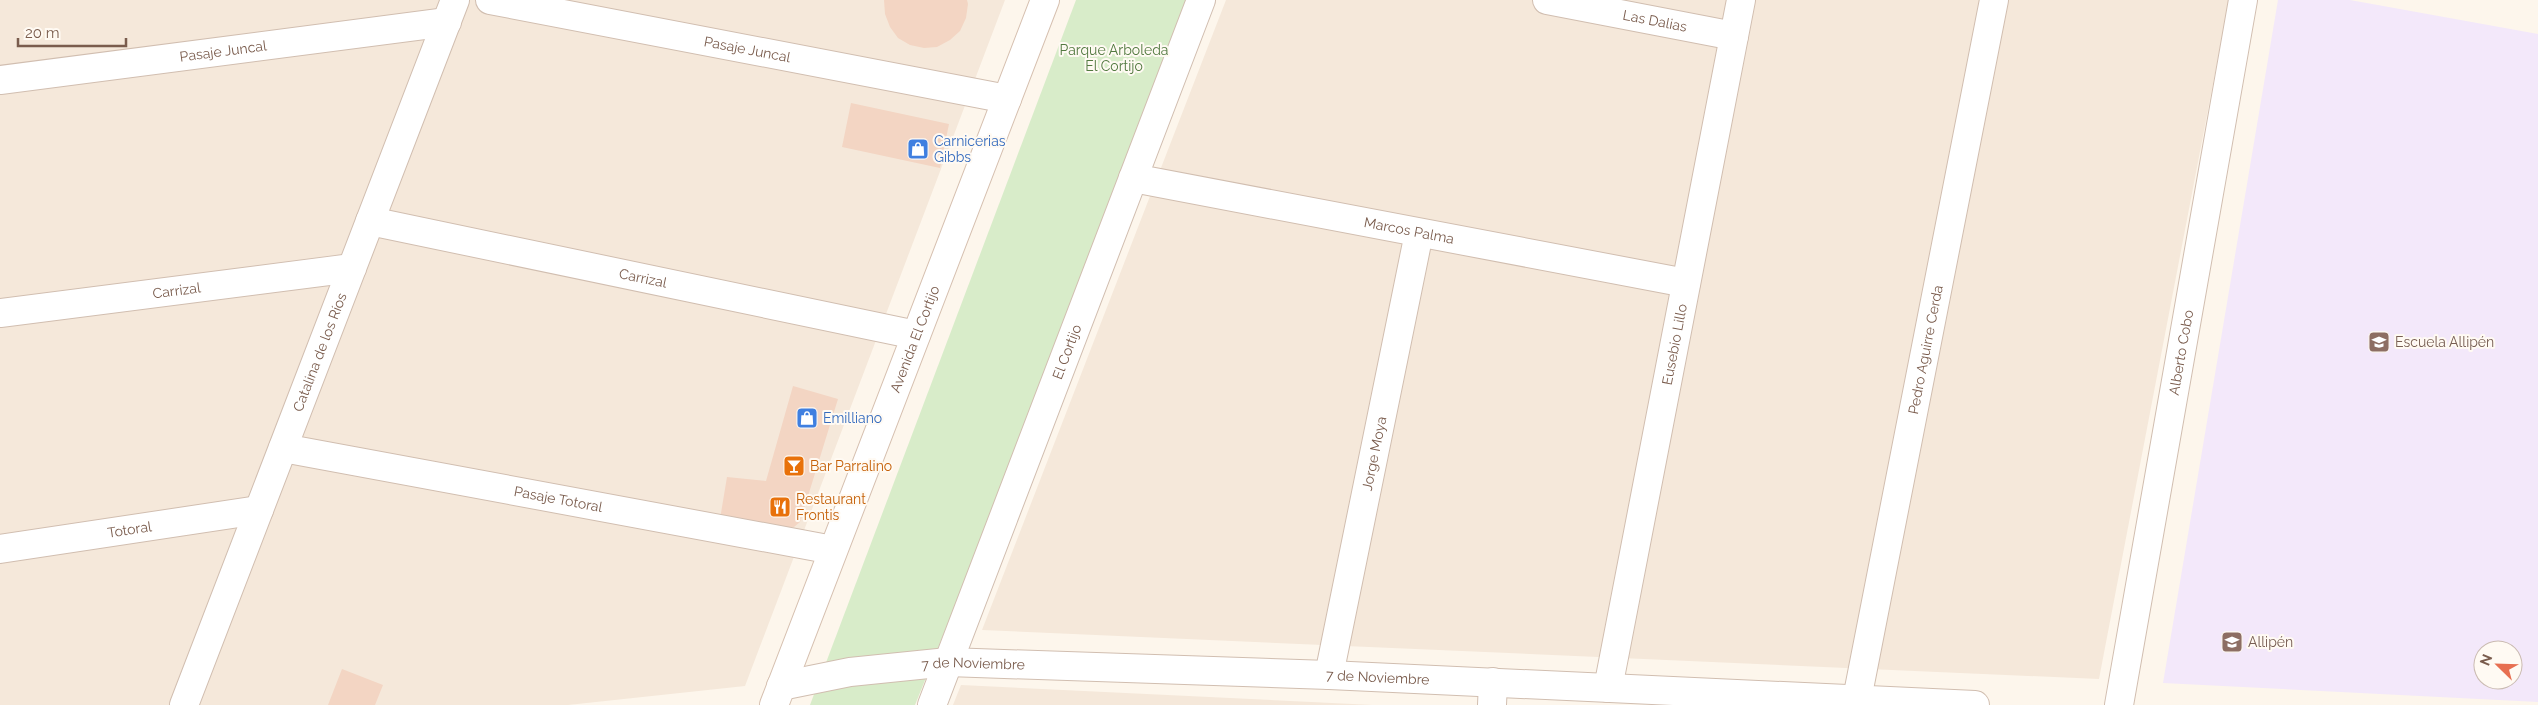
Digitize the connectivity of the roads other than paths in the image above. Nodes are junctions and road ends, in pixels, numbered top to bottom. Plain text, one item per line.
1 (490, 0) edge
2 (1045, 0) edge
3 (1201, 0) edge
4 (1547, 0) edge
5 (1741, 0) edge
6 (1994, 0) edge
7 (2243, 0) edge
8 (451, 11) edge
9 (1734, 36) junction
10 (0, 80) edge
11 (1007, 99) junction
12 (1133, 178) junction
13 (370, 221) junction
14 (1419, 233) junction
15 (352, 268) junction
16 (1686, 283) junction
17 (0, 313) edge
18 (916, 335) junction
19 (282, 448) junction
20 (258, 510) junction
21 (0, 549) edge
22 (833, 550) junction
23 (948, 662) junction
24 (1329, 675) junction
25 (1608, 688) junction
26 (1493, 694) edge
27 (778, 695) edge
28 (1857, 699) junction
29 (184, 705) edge
30 (932, 705) edge
31 (1975, 705) edge
32 (2119, 705) edge

1 - 11 street, Pasaje Juncal
2 - 11 street, Avenida El Cortijo
3 - 12 street, El Cortijo
4 - 9 street, Las Dalias
5 - 9 street, Eusebio Lillo
6 - 28 street, Pedro Aguirre Cerda
7 - 32 street, Alberto Cobo
8 - 10 street, Pasaje Juncal
8 - 13 street, Catalina de los Ríos
9 - 16 street, Eusebio Lillo
11 - 18 street, Avenida El Cortijo
12 - 14 street, Marcos Palma
12 - 23 street, El Cortijo
13 - 15 street, Catalina de los Ríos
13 - 18 street, Carrizal
14 - 16 street, Marcos Palma
14 - 24 street, Jorge Moya
15 - 17 street, Carrizal
15 - 19 street, Catalina de los Ríos
16 - 25 street, Eusebio Lillo
18 - 22 street, Avenida El Cortijo
19 - 20 street, Catalina de los Ríos
19 - 22 street, Pasaje Totoral
20 - 21 street, Totoral
20 - 29 street, Catalina de los Ríos
22 - 27 street, Avenida El Cortijo
23 - 24 street, 7 de Noviembre
23 - 27 street, 7 de Noviembre
23 - 30 street, El Cortijo
24 - 26 street, 7 de Noviembre
25 - 26 street, 7 de Noviembre
25 - 28 street, 7 de Noviembre
28 - 31 street, 7 de Noviembre

